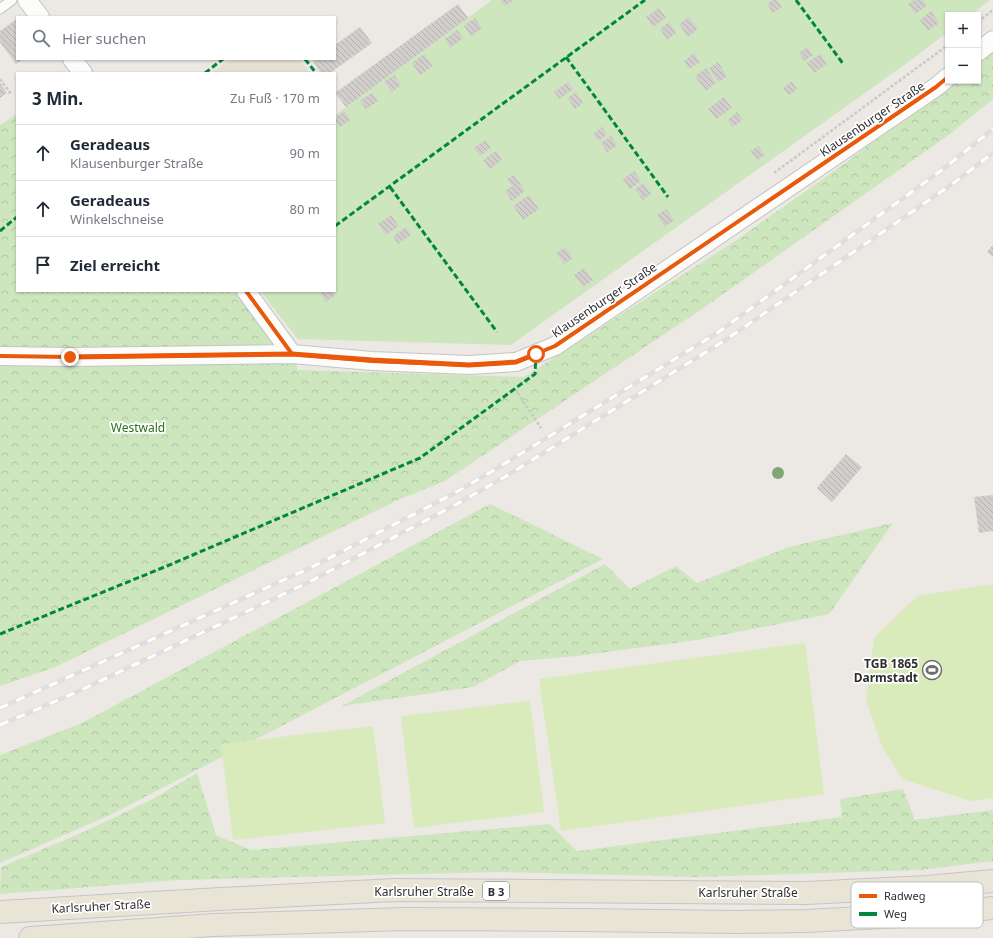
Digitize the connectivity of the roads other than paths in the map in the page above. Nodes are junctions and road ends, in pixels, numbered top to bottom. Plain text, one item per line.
1 (12, 0) edge
2 (27, 0) edge
3 (0, 9) edge
4 (39, 16) edge
5 (993, 40) edge
6 (981, 50) edge
7 (73, 60) edge
8 (82, 72) edge
9 (945, 80) edge
10 (247, 292) edge
11 (292, 354) junction
12 (0, 356) edge
13 (993, 881) edge
14 (982, 882) edge
15 (851, 891) edge
16 (993, 908) edge
17 (983, 909) edge
18 (0, 912) edge
19 (851, 919) edge
20 (30, 938) edge

1 - 3 lane
2 - 4 street
5 - 6 street
7 - 8 street
9 - 11 street, Klausenburger Straße
10 - 11 street
11 - 12 street, Klausenburger Straße
13 - 14 main road, Karlsruher Straße / B 3
15 - 18 main road, Karlsruher Straße / B 3
16 - 17 main road
19 - 20 main road

